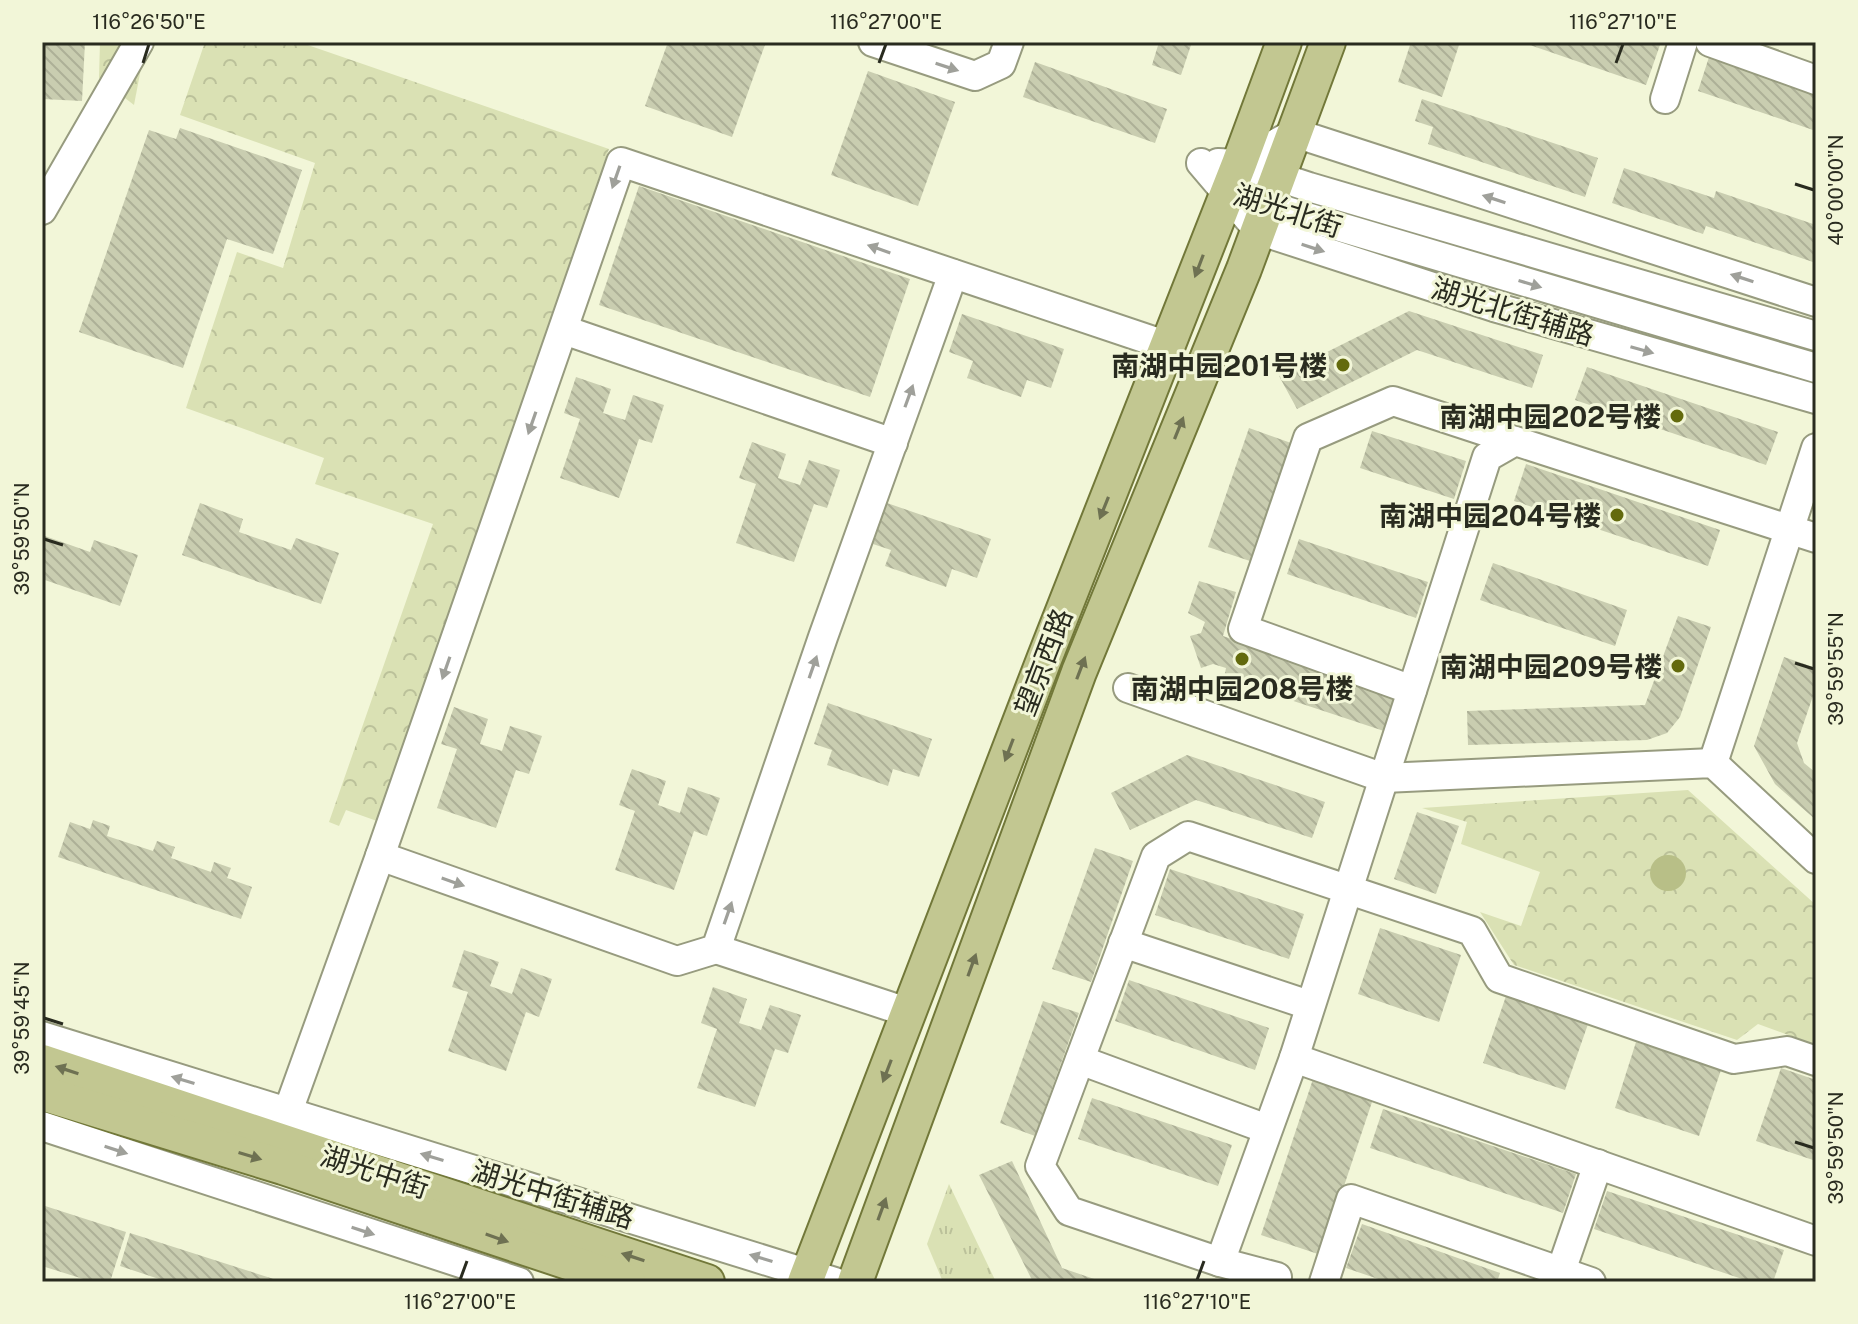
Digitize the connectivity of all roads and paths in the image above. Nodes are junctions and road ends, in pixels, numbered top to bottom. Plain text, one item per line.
1 (139, 42) edge
2 (873, 42) edge
3 (1009, 42) edge
4 (1284, 42) edge
5 (1328, 42) edge
6 (1683, 42) edge
7 (1710, 42) edge
8 (1816, 80) edge
9 (1665, 99) dead end
10 (1295, 133) junction
11 (1233, 178) junction
12 (1268, 204) junction
13 (42, 210) edge
14 (953, 274) junction
15 (1816, 302) edge
16 (564, 330) junction
17 (1816, 336) edge
18 (1168, 346) junction
19 (1816, 368) edge
20 (1816, 399) edge
21 (1515, 441) junction
22 (893, 443) junction
23 (1816, 448) edge
24 (1803, 534) edge
25 (1128, 688) dead end
26 (1412, 690) junction
27 (1713, 763) junction
28 (1384, 778) junction
29 (380, 856) junction
30 (1816, 859) edge
31 (1346, 889) junction
32 (1123, 943) junction
33 (716, 949) junction
34 (1309, 1005) junction
35 (910, 1013) junction
36 (42, 1036) edge
37 (1294, 1058) junction
38 (1080, 1060) junction
39 (1816, 1061) edge
40 (42, 1062) edge
41 (42, 1093) edge
42 (42, 1126) edge
43 (283, 1126) junction
44 (1267, 1129) junction
45 (1598, 1164) junction
46 (1816, 1241) edge
47 (1220, 1262) junction
48 (1519, 1270) edge
49 (1561, 1271) junction
50 (816, 1279) edge
51 (519, 1282) edge
52 (628, 1282) edge
53 (707, 1282) edge
54 (855, 1282) edge
55 (1275, 1282) edge
56 (1324, 1282) edge
57 (1591, 1282) edge

1 - 13 street
2 -> 3 street
4 - 11 main road, 望京西路
5 - 10 main road, 望京西路
6 - 9 street
7 - 8 street
10 - 11 street
10 - 12 main road, 望京西路
15 -> 10 street
11 - 12 street, 湖光北街
11 - 12 street
11 -> 18 main road, 望京西路
12 - 17 street, 湖光北街
12 -> 19 street, 湖光北街
12 -> 20 street, 湖光北街辅路
54 -> 12 main road, 望京西路
14 -> 16 street
14 - 18 street
22 -> 14 street
16 - 22 street
16 -> 29 street
18 -> 35 main road, 望京西路
21 - 24 street
21 - 26 street
21 - 26 street
33 -> 22 street
23 - 24 street
24 - 27 street
25 - 28 street
26 - 28 street
27 - 28 street
27 - 30 street
28 - 31 street
29 -> 33 street
29 - 43 street
31 - 32 street
31 - 34 street
31 - 39 street
32 - 34 street
32 - 38 street
33 - 35 street
34 - 37 street
35 -> 50 main road, 望京西路
43 -> 36 street, 湖光中街辅路
37 - 44 street
37 - 45 street
38 - 44 street
38 - 47 street
43 -> 40 main road, 湖光中街
41 -> 52 main road, 湖光中街
42 -> 51 street
50 -> 43 street, 湖光中街辅路
53 -> 43 main road, 湖光中街
44 - 47 street
45 - 46 street
45 - 49 street
47 - 55 street
48 - 49 street
48 - 56 street
49 - 57 street

